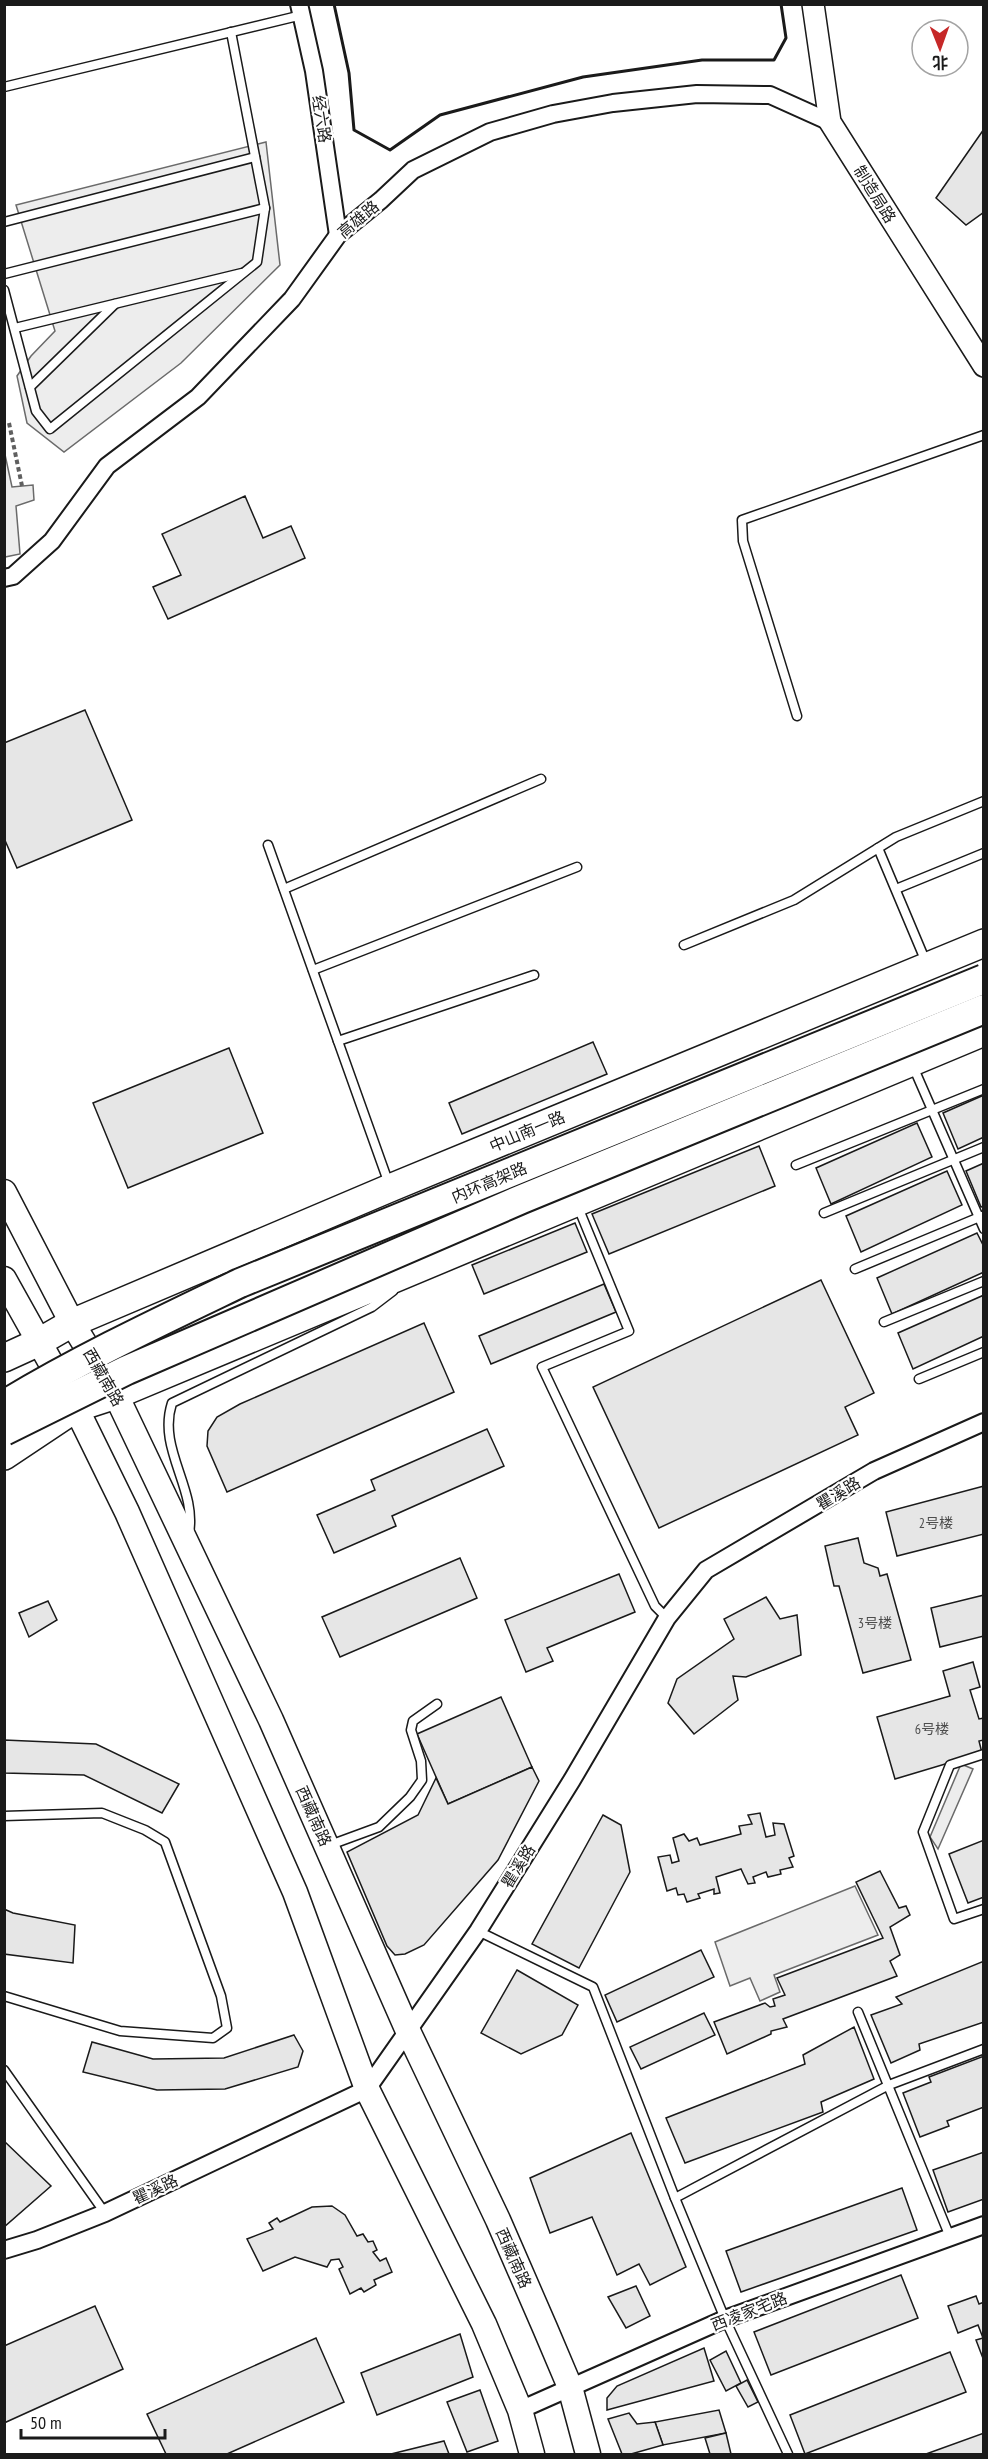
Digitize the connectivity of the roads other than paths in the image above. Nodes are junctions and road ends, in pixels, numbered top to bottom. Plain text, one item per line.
1 (813, 4) edge
2 (300, 10) edge
3 (231, 32) junction
4 (4, 87) edge
5 (830, 122) junction
6 (255, 157) junction
7 (265, 208) junction
8 (4, 222) edge
9 (338, 235) junction
10 (245, 272) junction
11 (4, 274) edge
12 (4, 290) edge
13 (116, 303) junction
14 (15, 328) junction
15 (984, 366) edge
16 (30, 387) junction
17 (984, 435) edge
18 (4, 578) edge
19 (797, 716) dead end
20 (541, 779) dead end
21 (984, 801) edge
22 (268, 845) dead end
23 (878, 848) junction
24 (984, 854) edge
25 (577, 867) dead end
26 (284, 889) junction
27 (896, 890) junction
28 (984, 943) edge
29 (684, 945) dead end
30 (927, 966) junction
31 (313, 970) junction
32 (534, 975) dead end
33 (984, 979) edge
34 (984, 1008) edge
35 (984, 1032) edge
36 (338, 1041) junction
37 (911, 1062) junction
38 (984, 1089) edge
39 (932, 1110) junction
40 (984, 1147) edge
41 (953, 1160) junction
42 (796, 1165) dead end
43 (390, 1188) junction
44 (4, 1192) edge
45 (576, 1202) junction
46 (824, 1213) dead end
47 (981, 1216) edge
48 (984, 1229) edge
49 (855, 1269) dead end
50 (409, 1272) junction
51 (4, 1279) edge
52 (984, 1281) edge
53 (884, 1322) dead end
54 (72, 1323) junction
55 (39, 1342) junction
56 (984, 1352) edge
57 (4, 1358) edge
58 (919, 1379) dead end
59 (116, 1395) junction
60 (4, 1405) edge
61 (76, 1408) junction
62 (984, 1422) edge
63 (4, 1431) edge
64 (4, 1456) edge
65 (187, 1544) junction
66 (667, 1618) junction
67 (437, 1704) dead end
68 (984, 1754) edge
69 (4, 1816) edge
70 (327, 1846) junction
71 (984, 1908) edge
72 (478, 1931) junction
73 (4, 1996) edge
74 (858, 2012) dead end
75 (408, 2031) junction
76 (984, 2049) edge
77 (4, 2070) edge
78 (889, 2085) junction
79 (367, 2089) junction
80 (675, 2198) junction
81 (105, 2213) junction
82 (984, 2225) edge
83 (950, 2237) junction
84 (4, 2250) edge
85 (725, 2319) junction
86 (570, 2387) junction
87 (520, 2410) junction
88 (532, 2454) edge
89 (588, 2454) edge
90 (788, 2454) edge

1 - 5 street, 制造局路
2 - 3 lane
2 - 9 street, 经六路
3 - 4 lane
3 - 6 lane
5 - 9 street, 高雄路
5 - 15 street, 制造局路
6 - 7 lane
6 - 8 lane
7 - 10 lane
7 - 11 lane
9 - 18 street, 高雄路
10 - 13 lane
10 - 16 lane
12 - 14 lane
13 - 14 lane
13 - 16 lane
14 - 16 lane
17 - 19 lane
20 - 26 lane
21 - 23 lane
22 - 26 lane
23 - 27 lane
23 - 29 lane
24 - 27 lane
25 - 31 lane
26 - 31 lane
27 - 30 lane
28 - 30 main road, 中山南一路
30 - 43 main road, 中山南一路
31 - 36 lane
32 - 36 lane
33 - 60 highway, 内环高架路, bridge
34 - 63 highway, 内环高架路, bridge
35 - 37 main road
36 - 43 lane
37 - 39 lane
37 - 45 main road
38 - 39 lane
39 - 41 lane
39 - 42 lane
40 - 41 lane
41 - 46 lane
41 - 47 lane
43 - 54 main road, 中山南一路
44 - 54 main road, 西藏南路
45 - 50 main road
45 - 66 lane
47 - 48 lane
47 - 49 lane
50 - 59 main road
50 - 65 lane
51 - 55 main road
52 - 53 lane
54 - 55 main road, 中山南一路
54 - 59 main road, 西藏南路
55 - 57 main road, 中山南一路
55 - 61 main road
56 - 58 lane
59 - 61 main road
59 - 65 main road, 西藏南路
61 - 64 main road
61 - 79 main road
62 - 66 street, 瞿溪路
65 - 70 main road, 西藏南路
66 - 72 street, 瞿溪路
67 - 70 lane
68 - 71 lane
69 - 73 lane
70 - 75 main road, 西藏南路
72 - 75 street, 瞿溪路
72 - 80 lane
74 - 78 lane
75 - 79 street, 瞿溪路
75 - 86 main road, 西藏南路
76 - 78 lane
77 - 81 lane
78 - 80 lane
78 - 83 lane
79 - 81 street, 瞿溪路
79 - 87 main road
80 - 85 lane
81 - 84 street, 瞿溪路
82 - 83 street, 西凌家宅路
83 - 85 street, 西凌家宅路
85 - 86 street, 西凌家宅路
85 - 90 lane
86 - 87 street, 西凌家宅路
86 - 89 main road, 西藏南路
87 - 88 main road

